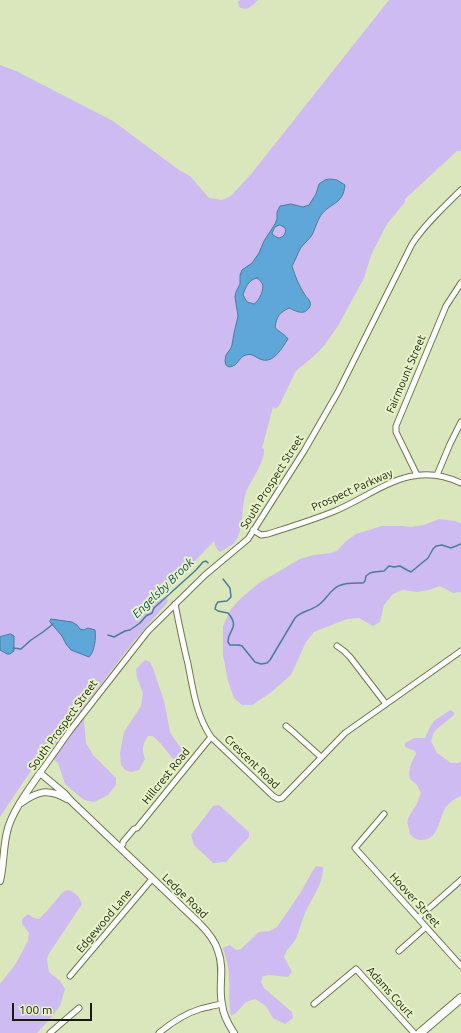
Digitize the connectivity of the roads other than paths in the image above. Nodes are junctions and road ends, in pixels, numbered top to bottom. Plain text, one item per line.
1 (461, 190) edge
2 (461, 283) edge
3 (461, 422) edge
4 (417, 475) junction
5 (437, 475) junction
6 (461, 483) edge
7 (253, 530) junction
8 (175, 604) junction
9 (337, 646) dead end
10 (461, 651) edge
11 (386, 704) junction
12 (286, 726) dead end
13 (211, 736) junction
14 (321, 757) junction
15 (40, 773) junction
16 (71, 801) junction
17 (20, 804) junction
18 (384, 814) dead end
19 (122, 846) junction
20 (152, 879) junction
21 (461, 880) edge
22 (0, 881) edge
23 (418, 918) junction
24 (426, 927) junction
25 (399, 951) dead end
26 (461, 966) edge
27 (70, 976) dead end
28 (461, 998) edge
29 (221, 1004) junction
30 (314, 1004) dead end
31 (79, 1008) dead end
32 (50, 1033) edge
33 (159, 1033) edge
34 (234, 1033) edge
35 (414, 1033) edge
36 (420, 1033) edge

1 - 7 street, South Prospect Street
2 - 4 street, Fairmount Street
3 - 5 street
4 - 5 street, Prospect Parkway
4 - 7 street, Prospect Parkway
5 - 6 street, Prospect Parkway
7 - 8 street, South Prospect Street
8 - 13 street, Crescent Road
8 - 15 street, South Prospect Street
9 - 11 street
10 - 11 street, Crescent Road
11 - 14 street, Crescent Road
12 - 14 street
13 - 14 street, Crescent Road
13 - 19 street, Hillcrest Road
15 - 16 street, Ledge Road
15 - 17 street, South Prospect Street
16 - 17 street, Ledge Road
16 - 19 street, Ledge Road
17 - 22 street, South Prospect Street
18 - 23 street, Hoover Street
19 - 20 street, Ledge Road
20 - 27 street, Edgewood Lane
20 - 29 street, Ledge Road
21 - 23 street
23 - 24 street, Hoover Street
24 - 25 street
24 - 26 street, Hoover Street
28 - 36 main road
29 - 33 street
29 - 34 street, Ledge Road
30 - 35 street, Adams Court
31 - 32 street

